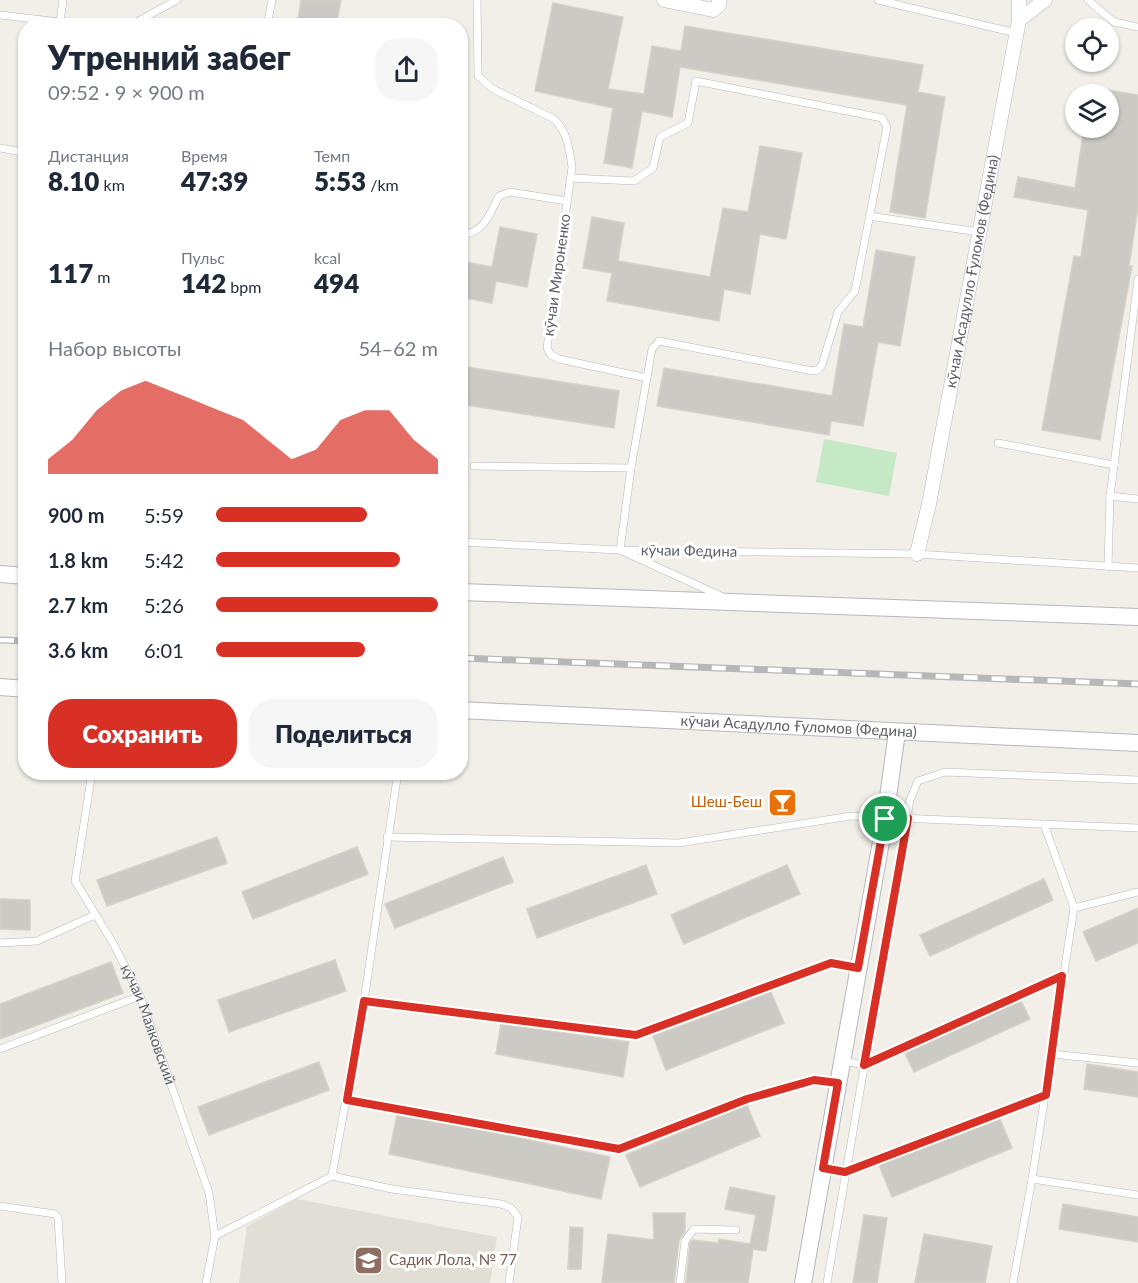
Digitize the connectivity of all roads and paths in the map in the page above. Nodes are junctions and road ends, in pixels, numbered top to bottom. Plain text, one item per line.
1 (63, 0) edge
2 (177, 0) edge
3 (272, 0) edge
4 (477, 0) edge
5 (664, 0) edge
6 (719, 0) edge
7 (879, 0) edge
8 (1019, 0) edge
9 (1045, 0) edge
10 (1088, 0) edge
11 (0, 15) edge
12 (26, 18) edge
13 (61, 18) edge
14 (144, 18) edge
15 (269, 18) edge
16 (1018, 27) junction
17 (1138, 27) edge
18 (0, 148) edge
19 (18, 151) edge
20 (571, 178) junction
21 (567, 201) junction
22 (869, 216) junction
23 (980, 232) junction
24 (468, 233) edge
25 (1138, 279) edge
26 (647, 378) junction
27 (998, 443) dead end
28 (1114, 465) junction
29 (474, 466) dead end
30 (631, 468) junction
31 (1110, 496) junction
32 (1138, 499) edge
33 (468, 542) edge
34 (620, 550) junction
35 (917, 554) junction
36 (1108, 567) junction
37 (1138, 568) edge
38 (0, 574) edge
39 (18, 575) edge
40 (468, 592) edge
41 (734, 602) junction
42 (1135, 615) edge
43 (0, 687) edge
44 (18, 688) edge
45 (468, 710) edge
46 (897, 732) junction
47 (1138, 743) edge
48 (91, 780) edge
49 (397, 780) edge
50 (1138, 780) edge
51 (908, 818) junction
52 (885, 819) junction
53 (1044, 824) junction
54 (1138, 828) edge
55 (387, 837) junction
56 (1138, 892) edge
57 (1074, 908) junction
58 (96, 915) junction
59 (0, 943) edge
60 (858, 968) junction
61 (1062, 976) junction
62 (140, 996) junction
63 (364, 1001) junction
64 (0, 1049) edge
65 (1052, 1054) junction
66 (842, 1061) junction
67 (1138, 1063) edge
68 (864, 1065) junction
69 (838, 1083) junction
70 (1046, 1095) junction
71 (347, 1100) junction
72 (823, 1168) junction
73 (845, 1172) junction
74 (332, 1176) junction
75 (1032, 1179) junction
76 (1138, 1195) edge
77 (0, 1206) edge
78 (736, 1230) dead end
79 (215, 1236) junction
80 (62, 1283) edge
81 (206, 1283) edge
82 (509, 1283) edge
83 (680, 1283) edge
84 (803, 1283) edge
85 (827, 1283) edge
86 (1013, 1283) edge

1 - 13 lane
2 - 14 lane
3 - 15 lane
4 - 20 lane, кӯчаи Мироненко
5 - 6 street
7 - 16 lane
8 - 16 street, кӯчаи Асадулло Ғуломов (Федина)
9 - 16 street
10 - 17 lane
11 - 12 lane
16 - 23 street, кӯчаи Асадулло Ғуломов (Федина)
18 - 19 lane
20 - 21 lane, кӯчаи Мироненко
20 - 22 lane
21 - 24 lane
21 - 26 lane, кӯчаи Мироненко
22 - 23 lane
22 - 26 lane
23 - 35 street, кӯчаи Асадулло Ғуломов (Федина)
25 - 28 lane
26 - 30 lane
27 - 28 lane
28 - 31 lane
29 - 30 lane
30 - 34 lane
31 - 32 lane
31 - 36 lane
33 - 34 lane, кӯчаи Федина
34 - 35 lane, кӯчаи Федина
34 - 41 lane
35 - 36 lane, кӯчаи Федина
36 - 37 lane, кӯчаи Федина
38 - 39 street
40 - 41 street
41 - 42 street
43 - 44 street
45 - 46 street, кӯчаи Асадулло Ғуломов (Федина)
46 - 47 street, кӯчаи Асадулло Ғуломов (Федина)
46 - 52 street
48 - 58 lane, кӯчаи Маяковский
49 - 55 lane
50 - 51 lane
51 - 52 lane
51 - 53 lane
51 - 68 lane
52 - 55 lane
52 - 60 street
53 - 54 lane
53 - 57 lane
55 - 63 lane
56 - 57 lane
57 - 61 lane
58 - 59 lane
58 - 62 lane, кӯчаи Маяковский
60 - 63 lane
60 - 66 street
61 - 65 lane
61 - 68 lane
62 - 64 lane
62 - 79 lane, кӯчаи Маяковский
63 - 71 lane
65 - 67 lane
65 - 70 lane
66 - 68 lane
66 - 69 street
68 - 73 lane
69 - 71 lane
69 - 72 street
70 - 73 lane
70 - 75 lane
71 - 74 lane
72 - 73 lane
72 - 84 street
73 - 85 lane
74 - 79 lane
74 - 82 lane
75 - 76 lane
75 - 86 lane
77 - 80 lane
78 - 83 lane
79 - 81 lane, кӯчаи Маяковский

